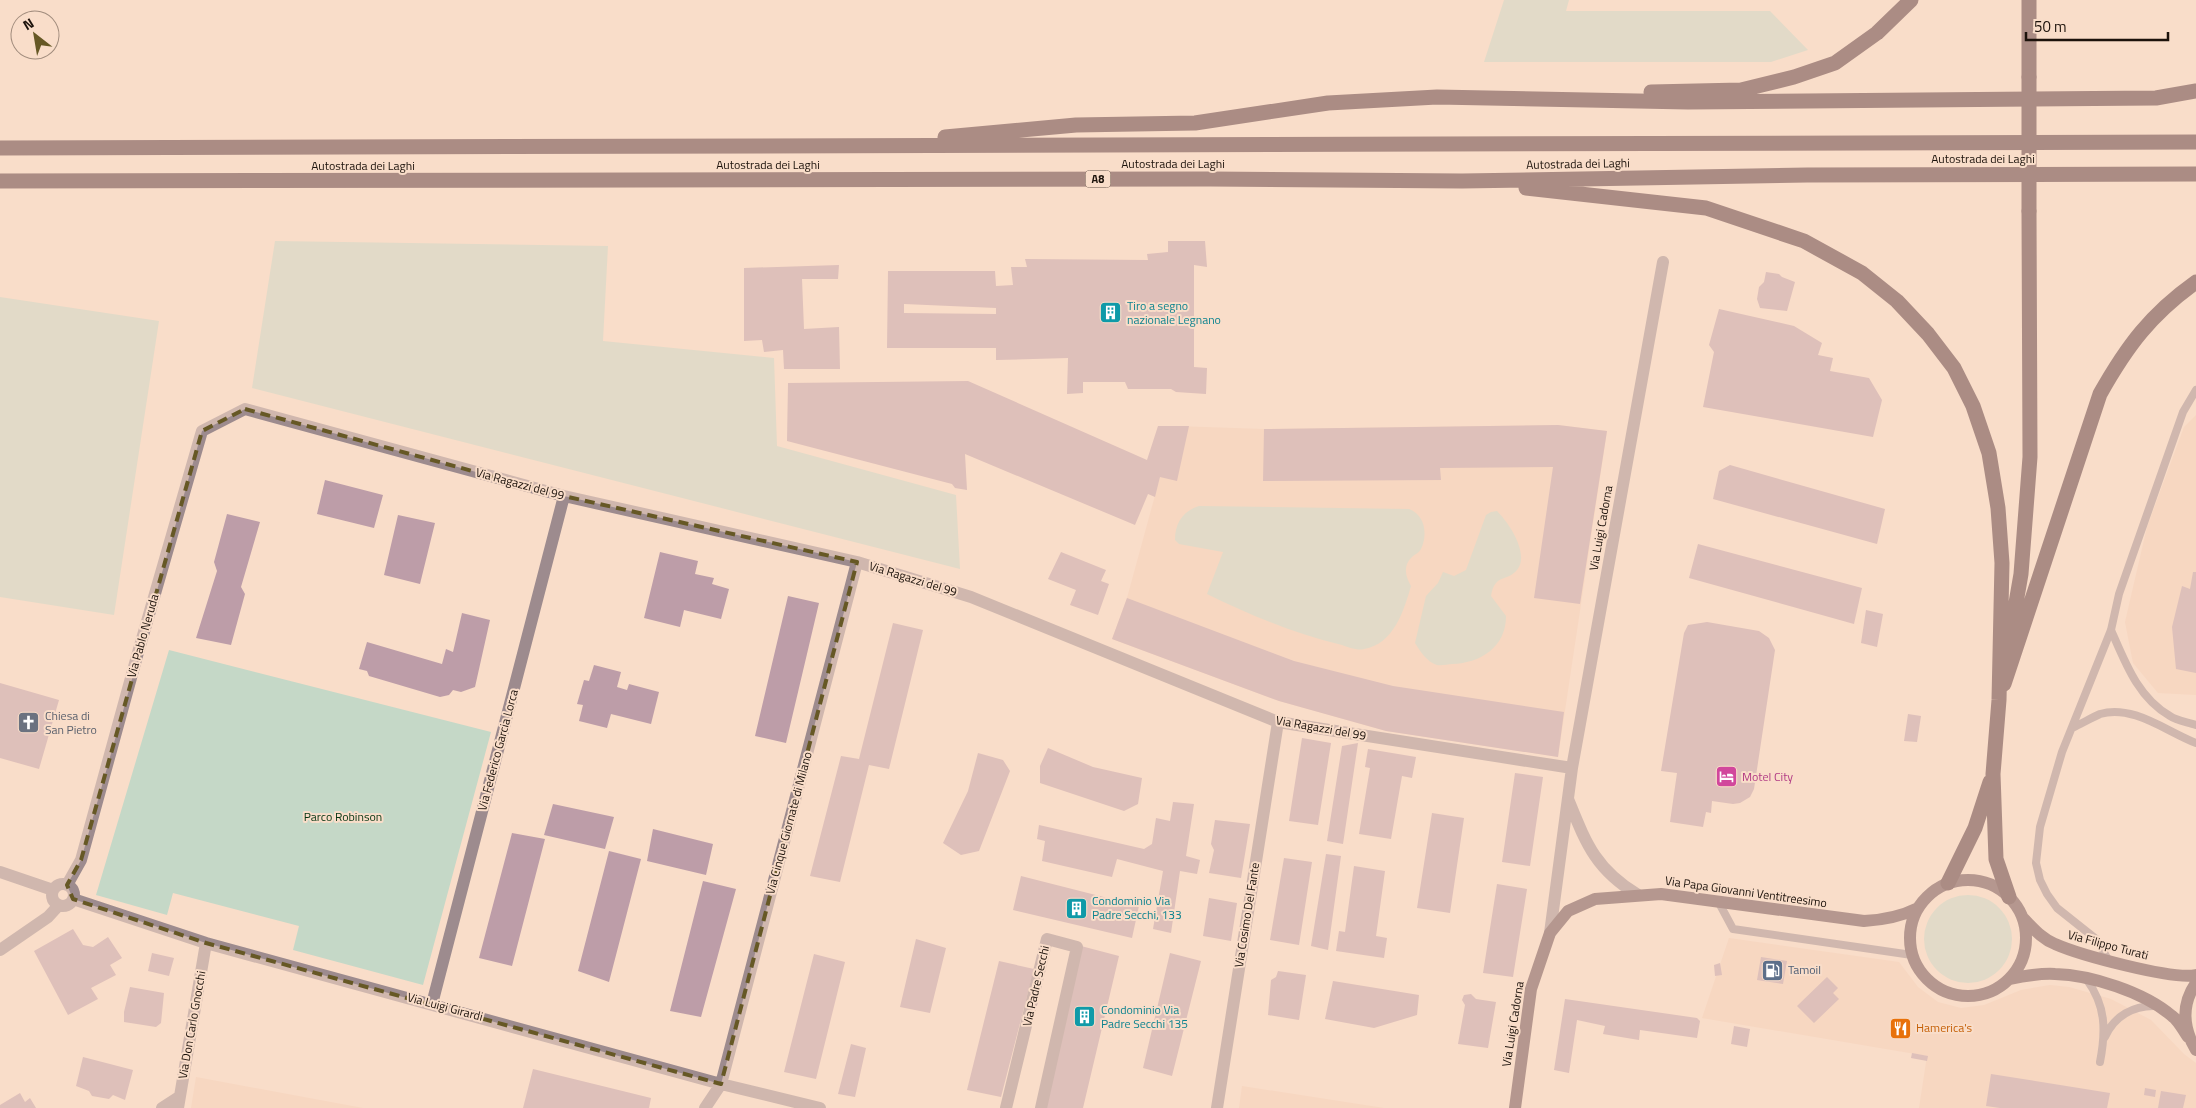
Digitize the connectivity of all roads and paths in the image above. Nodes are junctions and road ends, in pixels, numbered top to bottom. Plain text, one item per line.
1 (1911, 0) edge
2 (2029, 0) edge
3 (2196, 90) edge
4 (1550, 98) junction
5 (2196, 142) edge
6 (851, 146) junction
7 (0, 148) edge
8 (2196, 174) edge
9 (0, 181) edge
10 (1462, 181) junction
11 (1662, 262) dead end
12 (2196, 282) edge
13 (2196, 390) edge
14 (245, 409) joint
15 (564, 496) junction
16 (857, 562) junction
17 (2111, 630) junction
18 (1999, 700) junction
19 (1278, 722) junction
20 (2196, 724) edge
21 (2072, 728) junction
22 (2196, 743) edge
23 (1572, 768) junction
24 (1993, 774) junction
25 (1568, 798) junction
26 (0, 872) edge
27 (1948, 883) junction
28 (67, 884) junction
29 (53, 890) junction
30 (1638, 895) junction
31 (2009, 896) junction
32 (73, 899) junction
33 (1718, 901) junction
34 (59, 905) junction
35 (1918, 908) junction
36 (2023, 918) junction
37 (1550, 933) junction
38 (206, 942) junction
39 (0, 950) edge
40 (1912, 955) junction
41 (2110, 961) junction
42 (2196, 975) edge
43 (2010, 980) junction
44 (2087, 980) junction
45 (2196, 983) edge
46 (432, 1004) junction
47 (2160, 1007) junction
48 (2188, 1037) junction
49 (2104, 1041) junction
50 (2196, 1050) edge
51 (2100, 1062) dead end
52 (721, 1084) junction
53 (178, 1103) edge
54 (162, 1108) edge
55 (705, 1108) edge
56 (820, 1108) edge
57 (1006, 1108) edge
58 (1041, 1108) edge
59 (1217, 1108) edge
60 (1515, 1108) edge

1 - 4 highway
2 - 18 highway, bridge
3 - 4 highway
4 - 6 highway
5 - 6 highway, Autostrada dei Laghi
6 - 7 highway, Autostrada dei Laghi
8 - 10 highway, Autostrada dei Laghi / A8
9 - 10 highway, Autostrada dei Laghi / A8
10 - 18 highway
11 - 23 street, Via Luigi Cadorna
12 - 18 highway
13 - 17 lane
14 - 15 street, Via Ragazzi del 99
14 - 28 street, Via Pablo Neruda
15 - 16 street, Via Ragazzi del 99
15 - 46 street, Via Federico Garcia Lorca
16 - 19 street, Via Ragazzi del 99
16 - 52 street, Via Cinque Giornate di Milano
17 - 20 lane
17 - 21 lane
18 - 24 highway
19 - 23 street, Via Ragazzi del 99
19 - 59 street, Via Cosimo Del Fante
21 - 22 lane
21 - 41 lane
23 - 25 street, Via Luigi Cadorna
24 - 27 highway
24 - 31 highway
25 - 30 street, Via Luigi Cadorna
25 - 37 street, Via Luigi Cadorna
26 - 29 street
27 - 31 main road
27 - 35 main road
28 - 29 street
28 - 32 street
29 - 34 street
30 - 33 main road, Via Papa Giovanni Ventitreesimo
30 - 37 main road, Via Papa Giovanni Ventitreesimo
31 - 36 main road
32 - 34 street
32 - 38 street, Via Luigi Girardi
33 - 35 main road, Via Papa Giovanni Ventitreesimo
33 - 40 lane
34 - 39 street
35 - 40 main road
36 - 41 main road, Via Filippo Turati
36 - 43 main road
37 - 60 main road, Via Luigi Cadorna
38 - 46 street, Via Luigi Girardi
38 - 53 street, Via Don Carlo Gnocchi
40 - 43 main road
41 - 42 main road, Via Filippo Turati
43 - 44 main road
44 - 47 main road
44 - 49 lane
45 - 48 main road
46 - 52 street, Via Luigi Girardi
47 - 48 main road
47 - 49 lane
48 - 50 main road
49 - 51 lane
52 - 55 street, Via Cinque Giornate di Milano
52 - 56 street, Via Luigi Girardi
53 - 54 street
57 - 58 street, Via Padre Secchi

